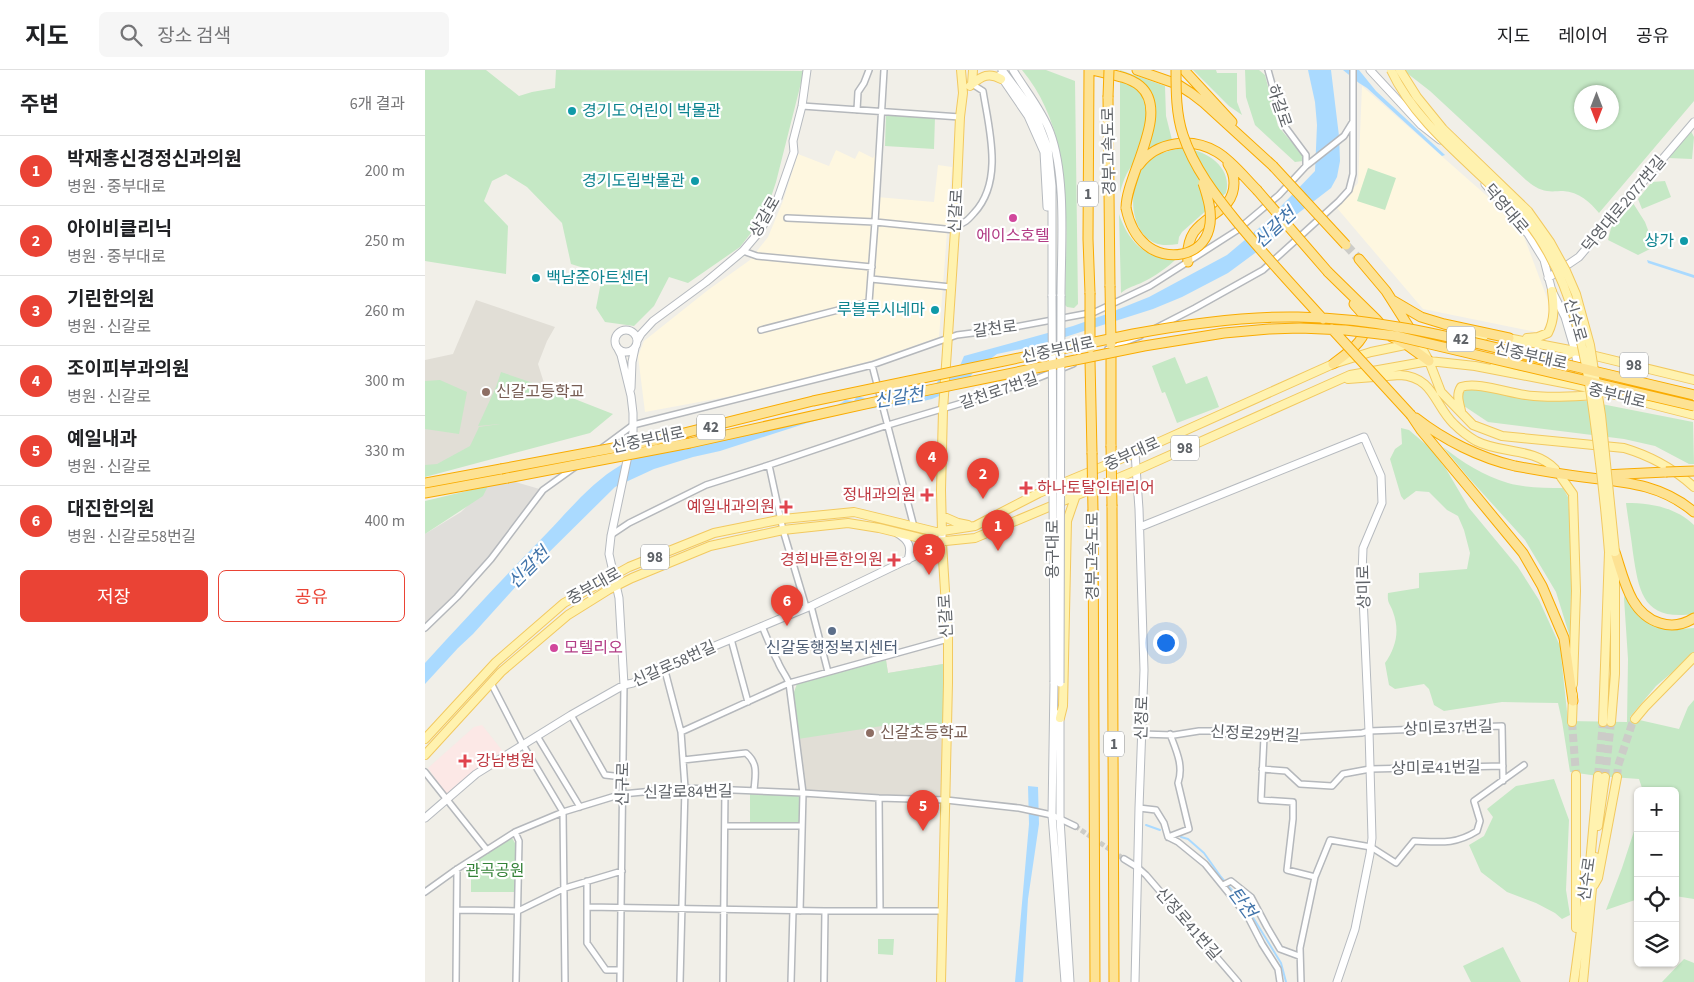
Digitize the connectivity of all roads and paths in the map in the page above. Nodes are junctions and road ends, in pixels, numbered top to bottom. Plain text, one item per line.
1 (807, 70) edge
2 (869, 70) edge
3 (884, 70) edge
4 (961, 70) edge
5 (973, 70) edge
6 (1000, 70) edge
7 (1013, 70) edge
8 (1090, 70) edge
9 (1109, 70) edge
10 (1137, 70) edge
11 (1177, 70) edge
12 (1184, 70) edge
13 (1268, 70) edge
14 (1353, 70) edge
15 (1370, 70) edge
16 (1391, 70) edge
17 (1400, 70) edge
18 (1001, 79) junction
19 (972, 84) junction
20 (963, 93) junction
21 (803, 106) junction
22 (857, 110) junction
23 (881, 111) junction
24 (961, 117) junction
25 (1694, 122) edge
26 (1352, 123) junction
27 (1222, 156) junction
28 (1273, 166) junction
29 (1306, 166) junction
30 (1200, 174) junction
31 (1132, 179) junction
32 (787, 218) dead end
33 (875, 222) junction
34 (955, 228) junction
35 (1346, 245) tunnel mouth
36 (743, 251) junction
37 (1579, 257) junction
38 (1359, 259) tunnel mouth
39 (1544, 260) junction
40 (1188, 262) junction
41 (1052, 266) junction
42 (872, 267) junction
43 (1328, 272) junction
44 (1547, 278) junction
45 (871, 279) junction
46 (951, 287) junction
47 (1552, 291) junction
48 (1392, 300) junction
49 (653, 321) junction
50 (761, 330) dead end
51 (630, 331) junction
52 (1514, 338) junction
53 (947, 341) junction
54 (1419, 343) junction
55 (636, 344) junction
56 (1407, 345) junction
57 (618, 349) junction
58 (1575, 351) junction
59 (1429, 361) junction
60 (1333, 364) junction
61 (872, 365) junction
62 (1475, 366) junction
63 (1339, 380) junction
64 (1694, 380) edge
65 (1581, 386) junction
66 (1612, 394) junction
67 (1694, 395) edge
68 (631, 396) junction
69 (1694, 406) edge
70 (943, 407) junction
71 (1461, 413) junction
72 (1411, 415) junction
73 (1694, 415) edge
74 (888, 425) junction
75 (633, 429) junction
76 (1135, 453) junction
77 (769, 465) junction
78 (1555, 469) dead end
79 (1137, 470) junction
80 (1694, 471) edge
81 (1581, 476) junction
82 (1561, 477) dead end
83 (425, 483) edge
84 (1694, 487) edge
85 (425, 493) edge
86 (1075, 495) junction
87 (1694, 512) edge
88 (942, 516) junction
89 (781, 520) junction
90 (975, 526) junction
91 (914, 527) junction
92 (1140, 527) junction
93 (783, 530) junction
94 (942, 532) junction
95 (897, 533) junction
96 (611, 536) junction
97 (942, 543) junction
98 (1612, 552) junction
99 (908, 560) junction
100 (614, 574) junction
101 (617, 586) junction
102 (808, 607) junction
103 (1694, 618) edge
104 (762, 626) junction
105 (425, 628) edge
106 (731, 639) junction
107 (948, 639) junction
108 (1694, 657) edge
109 (664, 667) junction
110 (828, 672) junction
111 (1057, 682) junction
112 (491, 683) junction
113 (789, 683) junction
114 (624, 686) junction
115 (1573, 701) junction
116 (748, 702) junction
117 (571, 715) junction
118 (1060, 718) junction
119 (1635, 719) tunnel mouth
120 (1572, 722) tunnel mouth
121 (1607, 722) tunnel mouth
122 (1369, 731) junction
123 (681, 732) junction
124 (1141, 734) junction
125 (1170, 734) junction
126 (537, 736) junction
127 (1264, 737) junction
128 (425, 739) edge
129 (523, 745) junction
130 (425, 755) edge
131 (683, 760) junction
132 (1524, 765) dead end
133 (1503, 766) junction
134 (1262, 769) junction
135 (1370, 769) junction
136 (425, 772) edge
137 (1576, 775) tunnel mouth
138 (623, 777) junction
139 (1617, 777) tunnel mouth
140 (1503, 781) junction
141 (685, 788) junction
142 (725, 790) junction
143 (754, 791) junction
144 (803, 793) junction
145 (623, 794) junction
146 (879, 798) junction
147 (447, 799) junction
148 (946, 800) junction
149 (581, 807) junction
150 (1139, 808) junction
151 (563, 812) junction
152 (1052, 815) junction
153 (425, 818) edge
154 (1060, 819) junction
155 (725, 826) junction
156 (802, 826) junction
157 (1075, 826) tunnel mouth
158 (515, 832) junction
159 (1168, 837) junction
160 (1371, 847) junction
161 (487, 850) junction
162 (1124, 859) tunnel mouth
163 (1137, 867) junction
164 (457, 869) junction
165 (622, 871) junction
166 (1315, 877) junction
167 (587, 881) junction
168 (1223, 886) junction
169 (565, 888) junction
170 (1592, 889) junction
171 (425, 892) edge
172 (587, 907) junction
173 (621, 908) junction
174 (683, 909) junction
175 (457, 910) junction
176 (724, 910) junction
177 (518, 911) junction
178 (793, 911) junction
179 (800, 911) junction
180 (825, 911) junction
181 (881, 911) junction
182 (942, 911) junction
183 (1578, 942) junction
184 (1299, 956) junction
185 (621, 970) junction
186 (456, 982) edge
187 (516, 982) edge
188 (565, 982) edge
189 (620, 982) edge
190 (680, 982) edge
191 (723, 982) edge
192 (791, 982) edge
193 (824, 982) edge
194 (941, 982) edge
195 (1065, 982) edge
196 (1070, 982) edge
197 (1095, 982) edge
198 (1114, 982) edge
199 (1135, 982) edge
200 (1238, 982) edge
201 (1280, 982) edge
202 (1301, 982) edge
203 (1337, 982) edge
204 (1573, 982) edge
205 (1583, 982) edge

1 - 21 street, 상갈로
2 - 22 street
3 - 23 street
4 - 20 main road, 신갈로
5 - 19 main road
6 - 18 street
6 - 41 street, 용구대로
7 - 111 street, 용구대로, bridge
8 - 31 highway
8 - 197 highway, 경부고속도로 / 1, bridge
9 - 198 highway, 경부고속도로 / 1, bridge
10 - 28 highway
11 - 30 highway, bridge
12 - 28 highway
13 - 29 street, 하갈로
14 - 26 street
15 - 39 street, 덕영대로
16 - 98 main road, 신수로, bridge
17 - 98 main road, 신수로, bridge
18 - 19 main road
18 - 41 street
19 - 20 main road
19 - 34 street
20 - 24 main road, 신갈로
21 - 22 street
21 - 36 street, 상갈로
22 - 23 street
23 - 24 street
23 - 33 street
24 - 34 main road, 신갈로
25 - 37 street, 덕영대로2077번길
26 - 29 street, 갈천로
26 - 70 street, 갈천로7번길
27 - 31 highway
27 - 40 highway
27 - 43 highway, bridge
28 - 35 highway, bridge
29 - 40 street, 갈천로
30 - 31 highway, bridge
30 - 72 highway, bridge
32 - 33 street
33 - 34 street
33 - 42 street
34 - 46 main road, 신갈로
36 - 42 street
36 - 49 street, 상갈로
37 - 39 street
37 - 44 street, 덕영대로2077번길
38 - 48 highway
39 - 44 street, 덕영대로
40 - 53 street, 갈천로
41 - 111 street, 용구대로, bridge
42 - 45 street
43 - 56 highway
43 - 60 highway
44 - 47 street, 덕영대로
45 - 46 street
45 - 50 street
46 - 53 main road, 신갈로
47 - 52 main road
47 - 58 street, 덕영대로
48 - 52 highway
48 - 54 highway
49 - 51 street, 상갈로
49 - 55 street, 상갈로
51 - 55 street
51 - 57 street
52 - 54 main road, 중부대로 / 98
52 - 58 main road, 중부대로 / 98
53 - 61 street, 갈천로
53 - 70 main road, 신갈로, bridge
54 - 56 main road, 중부대로 / 98
54 - 59 main road
55 - 57 street
55 - 68 street
56 - 59 highway
56 - 60 main road, 중부대로 / 98
57 - 68 street
58 - 62 main road
58 - 64 main road, 중부대로 / 98
58 - 65 street, 덕영대로
59 - 62 main road, 중부대로 / 98
59 - 63 main road, 중부대로 / 98
59 - 71 main road
60 - 76 main road, 중부대로 / 98
61 - 74 street, bridge
61 - 75 street, 갈천로
62 - 65 main road, 중부대로 / 98
63 - 78 main road
63 - 79 main road, 중부대로 / 98
65 - 66 main road, 중부대로 / 98
66 - 71 main road
66 - 73 main road, 중부대로 / 98
67 - 83 highway, 신중부대로 / 42, bridge
68 - 75 street, 신구로
69 - 85 highway, 신중부대로 / 42, bridge
70 - 74 street, 갈천로7번길
70 - 88 main road, 신갈로
71 - 84 main road
72 - 81 highway
72 - 115 highway
74 - 77 street, 갈천로7번길
74 - 91 street
75 - 96 street, 신구로, bridge
75 - 105 street
76 - 79 street, 신정로
76 - 90 main road, 중부대로 / 98
77 - 89 street
77 - 96 street, 갈천로7번길
79 - 86 main road, 중부대로 / 98
79 - 92 street, 신정로
80 - 81 highway, bridge
81 - 87 highway
82 - 115 main road
86 - 97 main road, 중부대로 / 98
86 - 118 main road
88 - 90 main road
88 - 94 main road, 신갈로
89 - 91 main road, 중부대로 / 98
89 - 93 street
89 - 100 main road, 중부대로 / 98
90 - 94 main road, 중부대로 / 98
91 - 94 main road, 중부대로 / 98
92 - 122 street, 상미로
92 - 124 street, 신정로
93 - 95 main road, 중부대로 / 98
93 - 101 main road, 중부대로 / 98
93 - 102 street
94 - 97 street, 신갈로
95 - 97 main road, 중부대로 / 98
95 - 99 street
96 - 100 street, 신구로
97 - 99 street, 신갈로58번길
97 - 107 main road, 신갈로
98 - 103 highway
98 - 121 main road, 신수로
99 - 102 street, 신갈로58번길
100 - 101 street, 신구로
100 - 128 main road, 중부대로 / 98
101 - 112 main road, 중부대로 / 98
101 - 114 street, 신구로
102 - 104 street, 신갈로58번길
102 - 110 street
104 - 106 street, 신갈로58번길
104 - 113 street
106 - 109 street, 신갈로58번길
106 - 116 street
107 - 110 street
107 - 148 main road, 신갈로
108 - 119 main road
109 - 114 street, 신갈로58번길
109 - 123 street
110 - 113 street
111 - 118 street, 용구대로
111 - 152 street, 용구대로
112 - 129 street
112 - 130 main road, 중부대로 / 98
113 - 116 street
113 - 144 street
114 - 117 street, 신갈로58번길
114 - 138 street, 신구로
115 - 120 main road
116 - 123 street
117 - 126 street, 신갈로58번길
117 - 138 street
118 - 154 street, 용구대로
122 - 127 street, 신정로29번길
122 - 133 street, 상미로37번길
122 - 135 street, 상미로
123 - 131 street
124 - 125 street, 신정로29번길
124 - 150 street, 신정로
125 - 127 street, 신정로29번길
125 - 159 street
126 - 129 street, 신갈로58번길
126 - 149 street
127 - 134 street
129 - 147 street, 신갈로58번길
129 - 151 street
131 - 141 street
131 - 143 street
132 - 140 street
133 - 135 street, 상미로41번길
133 - 140 street, 상미로37번길
134 - 135 street, 상미로41번길
134 - 166 street
135 - 160 street, 상미로
136 - 147 street
137 - 183 main road
138 - 145 street, 신구로
139 - 170 main road
140 - 160 street
141 - 142 street, 신갈로84번길
141 - 145 street, 신갈로84번길
141 - 174 street
142 - 143 street, 신갈로84번길
142 - 155 street
143 - 144 street, 신갈로84번길
144 - 146 street, 신갈로84번길
144 - 156 street
145 - 149 street, 신갈로84번길
145 - 165 street, 신구로
146 - 148 street, 신갈로84번길
146 - 181 street
147 - 153 street, 신갈로58번길
147 - 161 street
148 - 152 street, 신갈로84번길
148 - 182 main road, 신갈로
149 - 151 street, 신갈로84번길
150 - 159 street
150 - 163 street, 신정로
151 - 158 street, 신갈로84번길
151 - 169 street
152 - 154 street, 신갈로84번길
152 - 195 street, 용구대로
154 - 157 street, 신갈로84번길
154 - 196 street, 용구대로
155 - 156 street
155 - 176 street
156 - 179 street
158 - 161 street, 신갈로84번길
158 - 177 street
159 - 168 street
160 - 166 street
160 - 203 street, 상미로
161 - 164 street, 신갈로84번길
162 - 163 street, 신정로41번길
163 - 199 street, 신정로
163 - 200 street, 신정로41번길
164 - 171 street, 신갈로84번길
164 - 175 street
165 - 167 street
165 - 173 street, 신구로
166 - 184 street
167 - 169 street
167 - 172 street
168 - 184 street
168 - 201 street
169 - 177 street
169 - 188 street
170 - 183 main road, 신수로
170 - 205 main road, 신수로
172 - 173 street
172 - 185 street
173 - 174 street
173 - 185 street, 신구로
174 - 176 street
174 - 190 street
175 - 177 street
175 - 186 street
176 - 178 street
176 - 191 street
177 - 187 street
178 - 179 street
178 - 192 street
179 - 180 street
180 - 181 street
180 - 193 street
181 - 182 street
182 - 194 main road, 신갈로
183 - 204 main road, 신수로
184 - 202 street
185 - 189 street, 신구로

